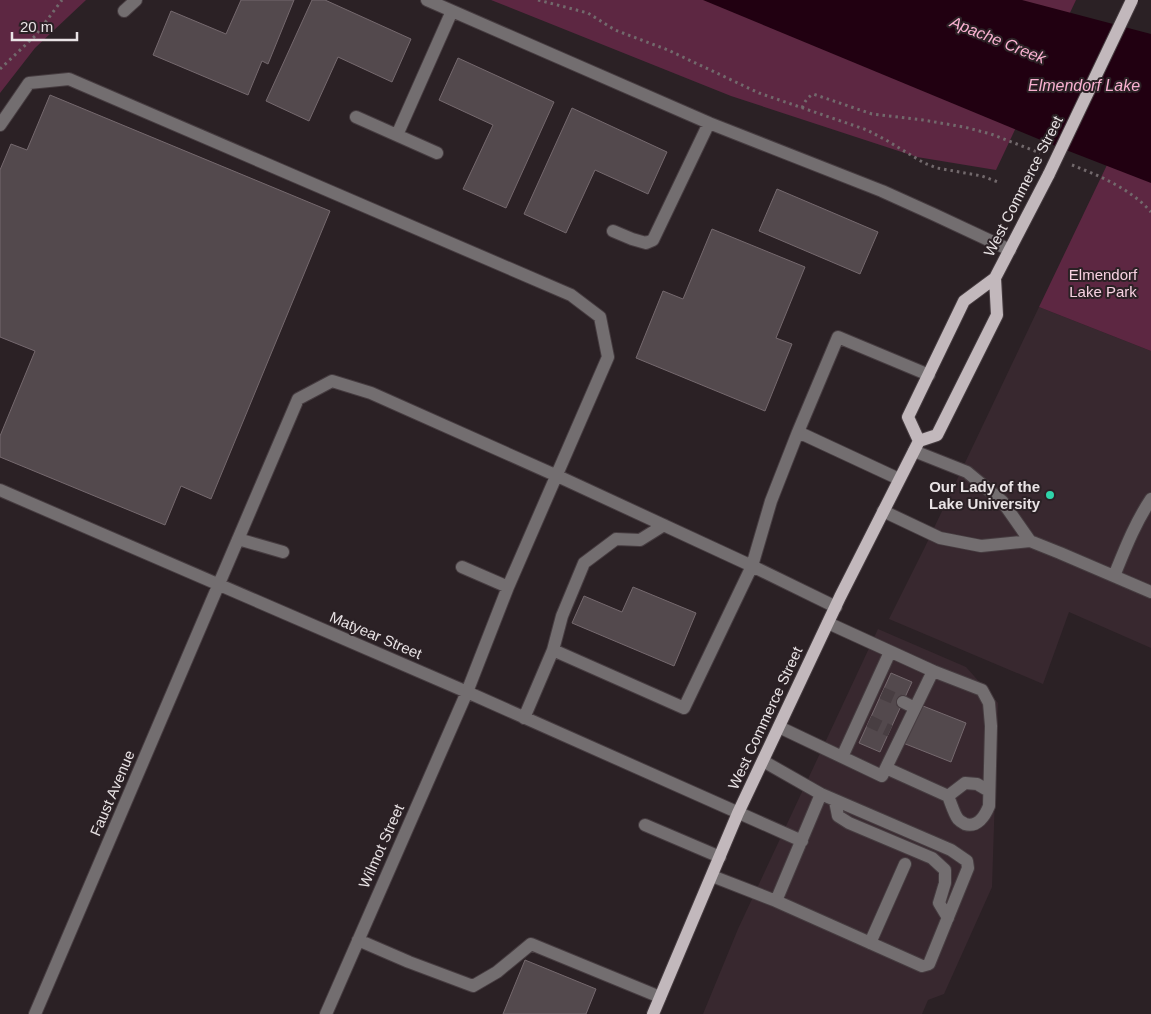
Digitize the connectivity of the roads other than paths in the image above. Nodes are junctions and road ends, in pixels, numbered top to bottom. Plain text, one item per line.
1 (136, 0) edge
2 (427, 0) edge
3 (1132, 0) edge
4 (124, 11) dead end
5 (452, 11) junction
6 (356, 117) dead end
7 (709, 123) junction
8 (0, 125) edge
9 (397, 135) junction
10 (437, 154) dead end
11 (613, 231) dead end
12 (1010, 250) junction
13 (995, 278) junction
14 (928, 375) junction
15 (798, 432) junction
16 (916, 446) junction
17 (556, 476) junction
18 (900, 479) junction
19 (0, 490) edge
20 (1151, 499) edge
21 (883, 512) junction
22 (664, 525) junction
23 (238, 539) junction
24 (1030, 541) junction
25 (283, 552) dead end
26 (752, 566) junction
27 (462, 567) dead end
28 (1114, 576) junction
29 (219, 585) junction
30 (508, 587) junction
31 (1151, 592) edge
32 (836, 607) junction
33 (828, 623) junction
34 (553, 650) junction
35 (890, 652) junction
36 (933, 672) junction
37 (467, 692) junction
38 (903, 702) tunnel mouth
39 (915, 708) junction
40 (524, 718) junction
41 (779, 727) junction
42 (842, 758) junction
43 (763, 761) junction
44 (886, 768) junction
45 (989, 791) junction
46 (821, 794) junction
47 (948, 796) junction
48 (835, 801) junction
49 (738, 813) junction
50 (645, 825) dead end
51 (802, 841) junction
52 (720, 857) junction
53 (905, 864) dead end
54 (712, 876) junction
55 (776, 901) junction
56 (948, 918) junction
57 (358, 940) junction
58 (870, 943) junction
59 (660, 997) junction
60 (35, 1014) edge
61 (326, 1014) edge
62 (653, 1014) edge

1 - 4 street
2 - 5 street
3 - 12 main road, West Commerce Street, bridge
5 - 7 street
5 - 9 street
6 - 9 street
7 - 11 street
7 - 12 street
8 - 17 street, Wilmot Street
9 - 10 street
12 - 13 main road, West Commerce Street
13 - 14 main road, West Commerce Street
13 - 16 main road, West Commerce Street
14 - 15 street
14 - 16 main road, West Commerce Street
15 - 18 street
15 - 26 street
16 - 18 main road, West Commerce Street
16 - 24 street
17 - 22 street, Faust Avenue
17 - 23 street, Faust Avenue
17 - 30 street, Wilmot Street
18 - 21 main road, West Commerce Street
19 - 29 street, Matyear Street
20 - 28 street
21 - 24 street
21 - 32 main road, West Commerce Street
22 - 26 street, Faust Avenue
22 - 34 street
23 - 25 street
23 - 29 street, Faust Avenue
24 - 28 street
26 - 32 street, Faust Avenue
26 - 34 street
27 - 30 street
28 - 31 street
29 - 37 street, Matyear Street
29 - 60 street, Faust Avenue
30 - 37 street, Wilmot Street
32 - 33 main road, West Commerce Street
33 - 35 street
33 - 41 main road, West Commerce Street
34 - 40 street
35 - 36 street
35 - 42 street
36 - 39 street
36 - 45 street
37 - 40 street, Matyear Street
37 - 57 street, Wilmot Street
38 - 39 street
39 - 44 street
40 - 49 street, Matyear Street
41 - 42 street
41 - 43 main road, West Commerce Street
42 - 44 street
43 - 46 street
43 - 49 main road, West Commerce Street
44 - 47 street
45 - 47 street
45 - 47 street
46 - 48 street
46 - 51 street
48 - 56 street
48 - 56 street
49 - 51 street, Matyear Street
49 - 52 main road, West Commerce Street
50 - 52 street
51 - 55 street
52 - 54 main road, West Commerce Street
53 - 58 street
54 - 55 street
54 - 59 main road, West Commerce Street
55 - 58 street
56 - 58 street
57 - 59 street
57 - 61 street, Wilmot Street
59 - 62 main road, West Commerce Street

